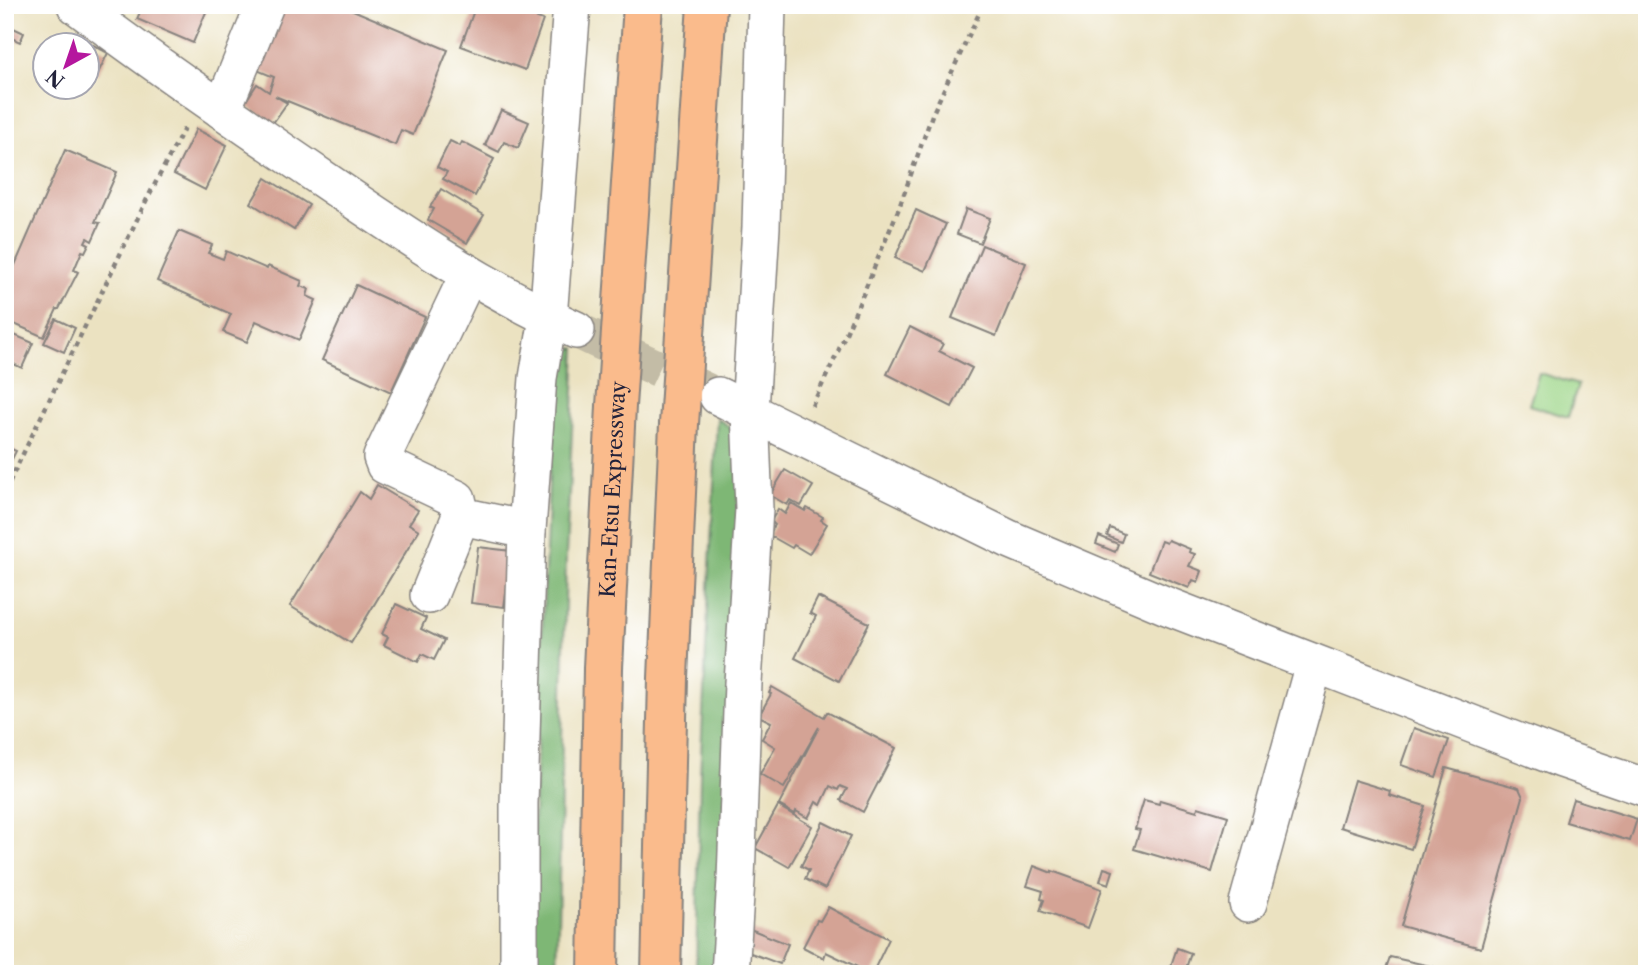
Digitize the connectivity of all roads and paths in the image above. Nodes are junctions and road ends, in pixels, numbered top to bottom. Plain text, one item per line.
1 (76, 5) edge
2 (265, 5) edge
3 (572, 5) edge
4 (643, 5) edge
5 (707, 5) edge
6 (767, 5) edge
7 (984, 5) edge
8 (211, 103) junction
9 (469, 274) junction
10 (562, 324) junction
11 (734, 404) junction
12 (798, 435) junction
13 (5, 491) edge
14 (461, 516) junction
15 (527, 530) junction
16 (429, 595) dead end
17 (1314, 664) junction
18 (1647, 788) edge
19 (1248, 904) dead end
20 (519, 974) edge
21 (598, 974) edge
22 (661, 974) edge
23 (730, 974) edge

1 - 8 street
2 - 8 street
3 - 10 street
4 - 21 highway, Kan-Etsu Expressway
5 - 22 highway
6 - 11 street
7 - 12 path
8 - 9 street
8 - 13 path
9 - 10 street
9 - 14 street
10 - 15 street
11 - 12 street
11 - 23 street
12 - 17 street
14 - 15 street
14 - 16 street
15 - 20 street
17 - 18 street
17 - 19 street

